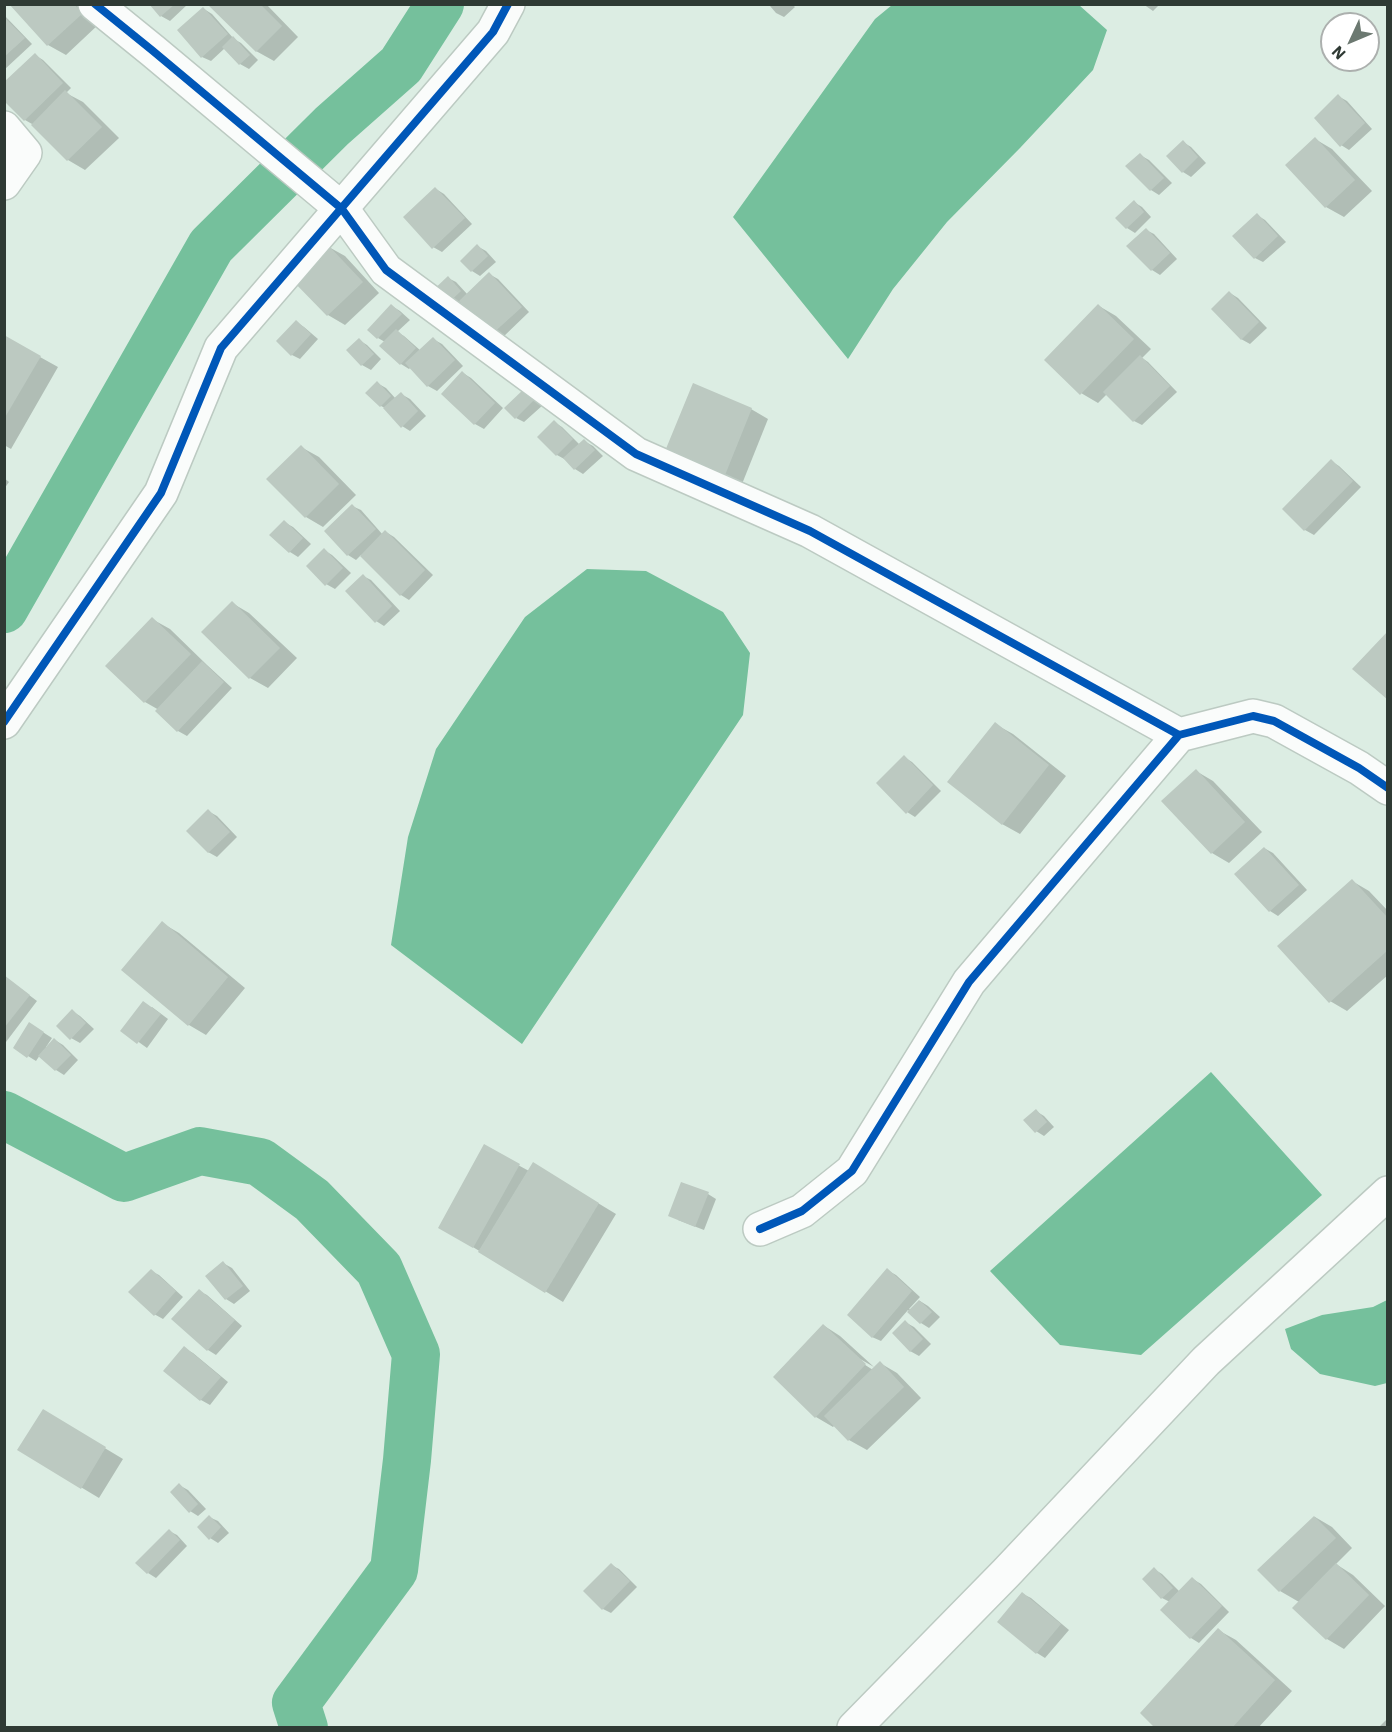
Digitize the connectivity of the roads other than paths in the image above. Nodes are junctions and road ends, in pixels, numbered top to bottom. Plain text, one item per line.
1 (95, 4) edge
2 (508, 4) edge
3 (4, 128) edge
4 (4, 183) edge
5 (342, 209) junction
6 (4, 722) edge
7 (1179, 735) junction
8 (1388, 789) edge
9 (1388, 1193) edge
10 (760, 1229) dead end
11 (854, 1728) edge

1 - 5 street
2 - 5 street
3 - 4 street
5 - 6 street
5 - 7 street
7 - 8 street
7 - 10 street
9 - 11 street

